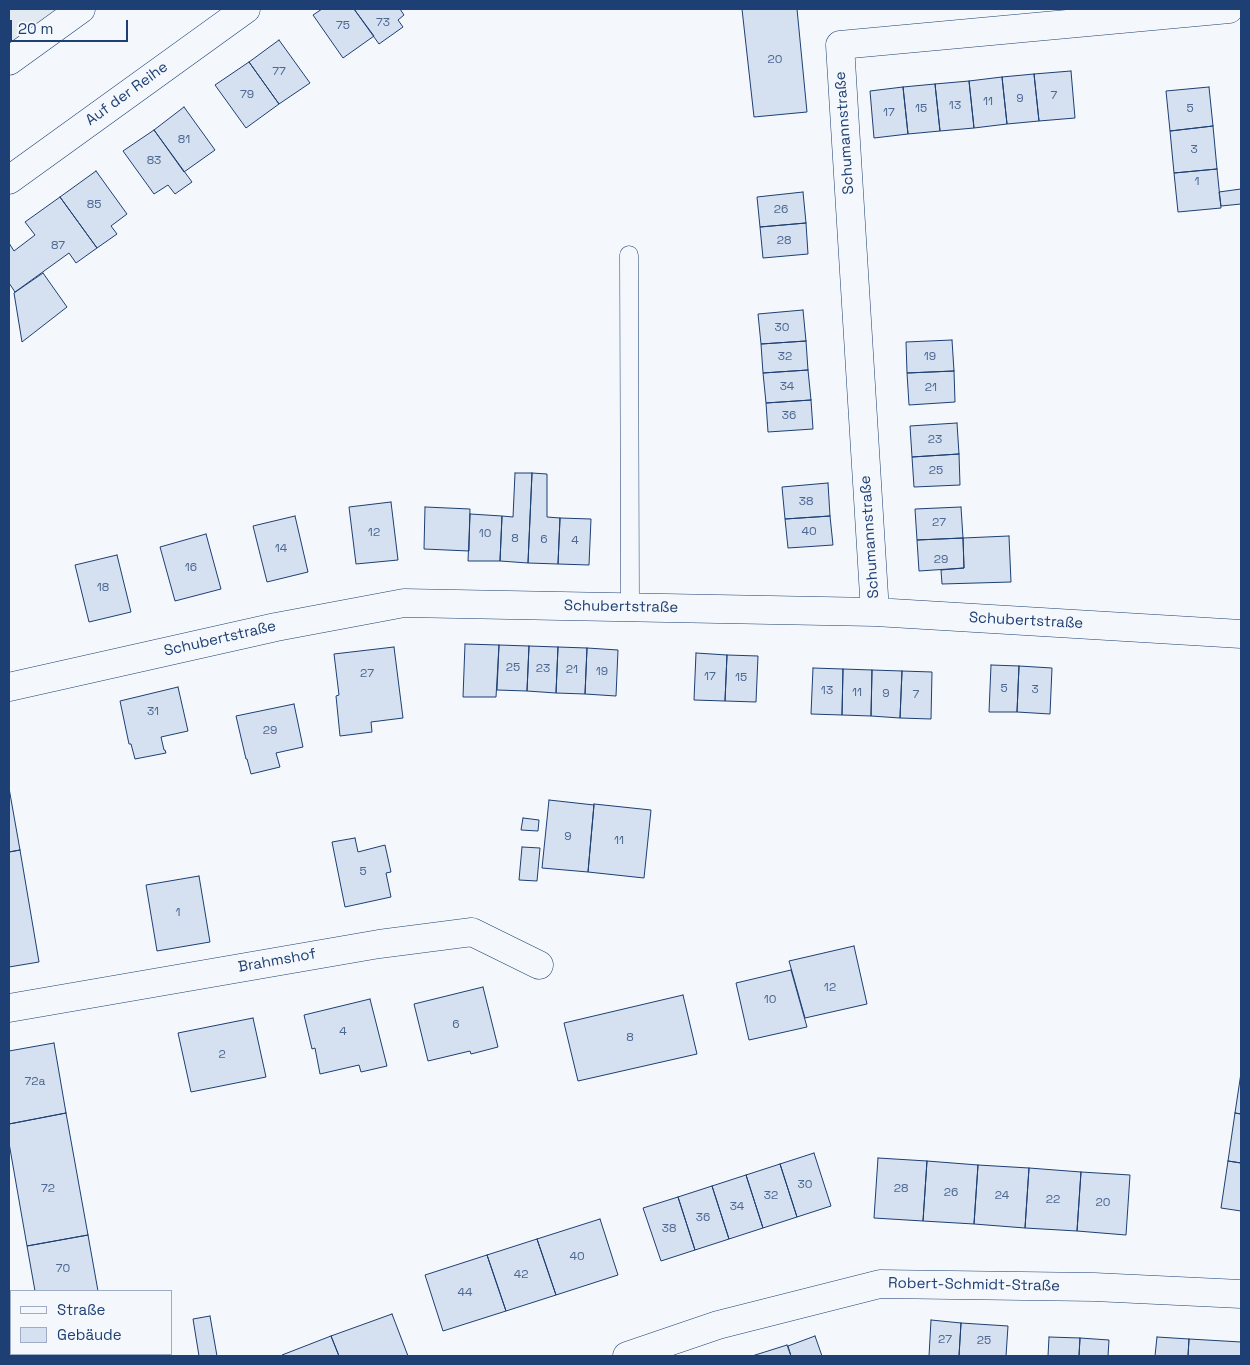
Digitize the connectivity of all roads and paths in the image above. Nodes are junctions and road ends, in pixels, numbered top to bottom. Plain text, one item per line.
1 (81, 9) edge
2 (246, 9) edge
3 (1229, 9) edge
4 (9, 61) edge
5 (9, 180) edge
6 (629, 255) dead end
7 (630, 607) junction
8 (875, 612) junction
9 (1241, 634) edge
10 (9, 686) edge
11 (539, 965) dead end
12 (9, 1008) edge
13 (1241, 1294) edge
14 (627, 1356) edge

1 - 4 street
2 - 5 street, Auf der Reihe
3 - 8 street, Schumannstraße
6 - 7 lane
7 - 8 street, Schubertstraße
7 - 10 street, Schubertstraße
8 - 9 street, Schubertstraße
11 - 12 street, Brahmshof
13 - 14 street, Robert-Schmidt-Straße

